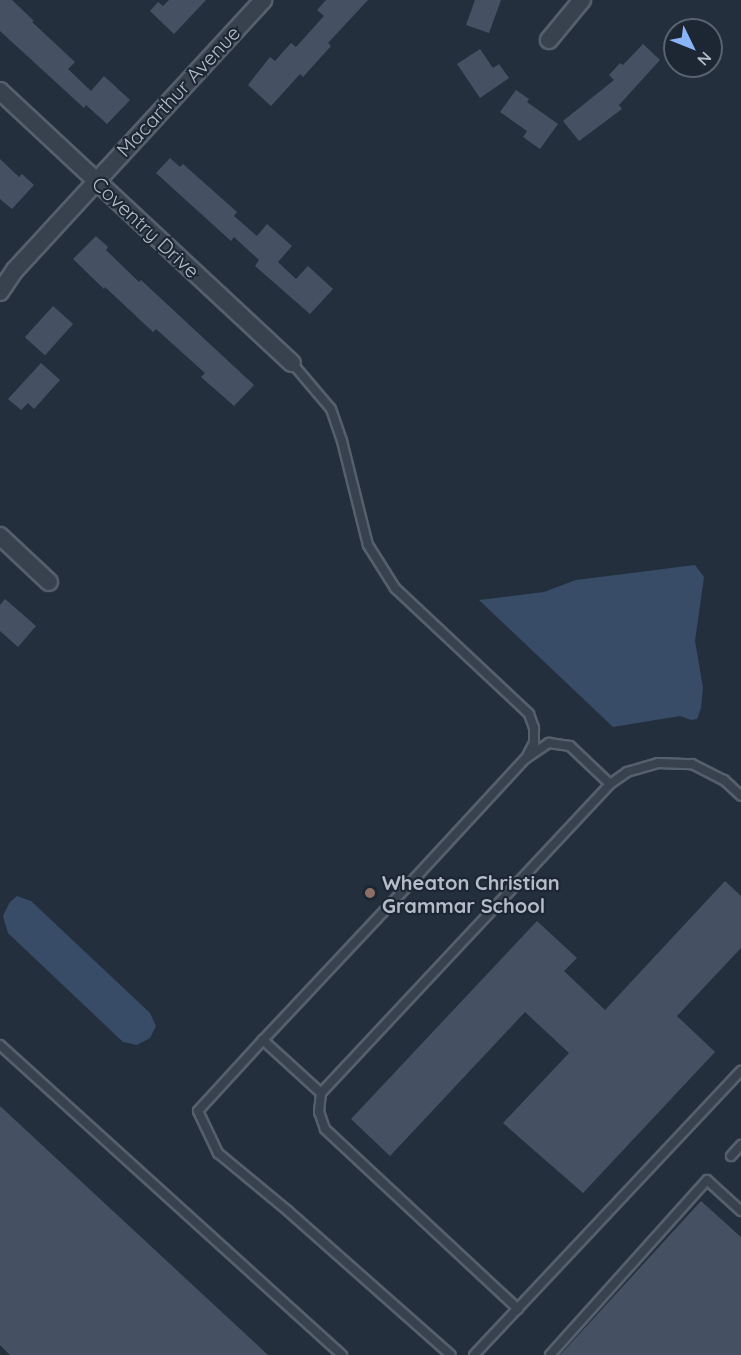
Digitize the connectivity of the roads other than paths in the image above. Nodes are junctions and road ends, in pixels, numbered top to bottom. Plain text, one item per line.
1 (263, 0) edge
2 (582, 0) edge
3 (549, 40) dead end
4 (0, 91) edge
5 (96, 180) junction
6 (0, 292) edge
7 (292, 363) joint
8 (0, 536) edge
9 (49, 582) dead end
10 (525, 759) junction
11 (610, 784) junction
12 (741, 796) edge
13 (263, 1040) junction
14 (0, 1045) edge
15 (741, 1071) edge
16 (321, 1093) junction
17 (741, 1146) edge
18 (731, 1156) dead end
19 (741, 1210) edge
20 (518, 1309) junction
21 (342, 1355) edge
22 (451, 1355) edge
23 (474, 1355) edge
24 (550, 1355) edge

1 - 5 street, Macarthur Avenue
2 - 3 street
4 - 5 street, Coventry Drive
5 - 6 street, Macarthur Avenue
5 - 7 street, Coventry Drive
7 - 10 lane
8 - 9 street
10 - 11 lane
10 - 13 lane
11 - 12 lane
11 - 16 lane
13 - 16 lane
13 - 22 lane
14 - 21 lane
15 - 20 lane
16 - 20 lane
17 - 18 lane
19 - 24 lane
20 - 23 lane

